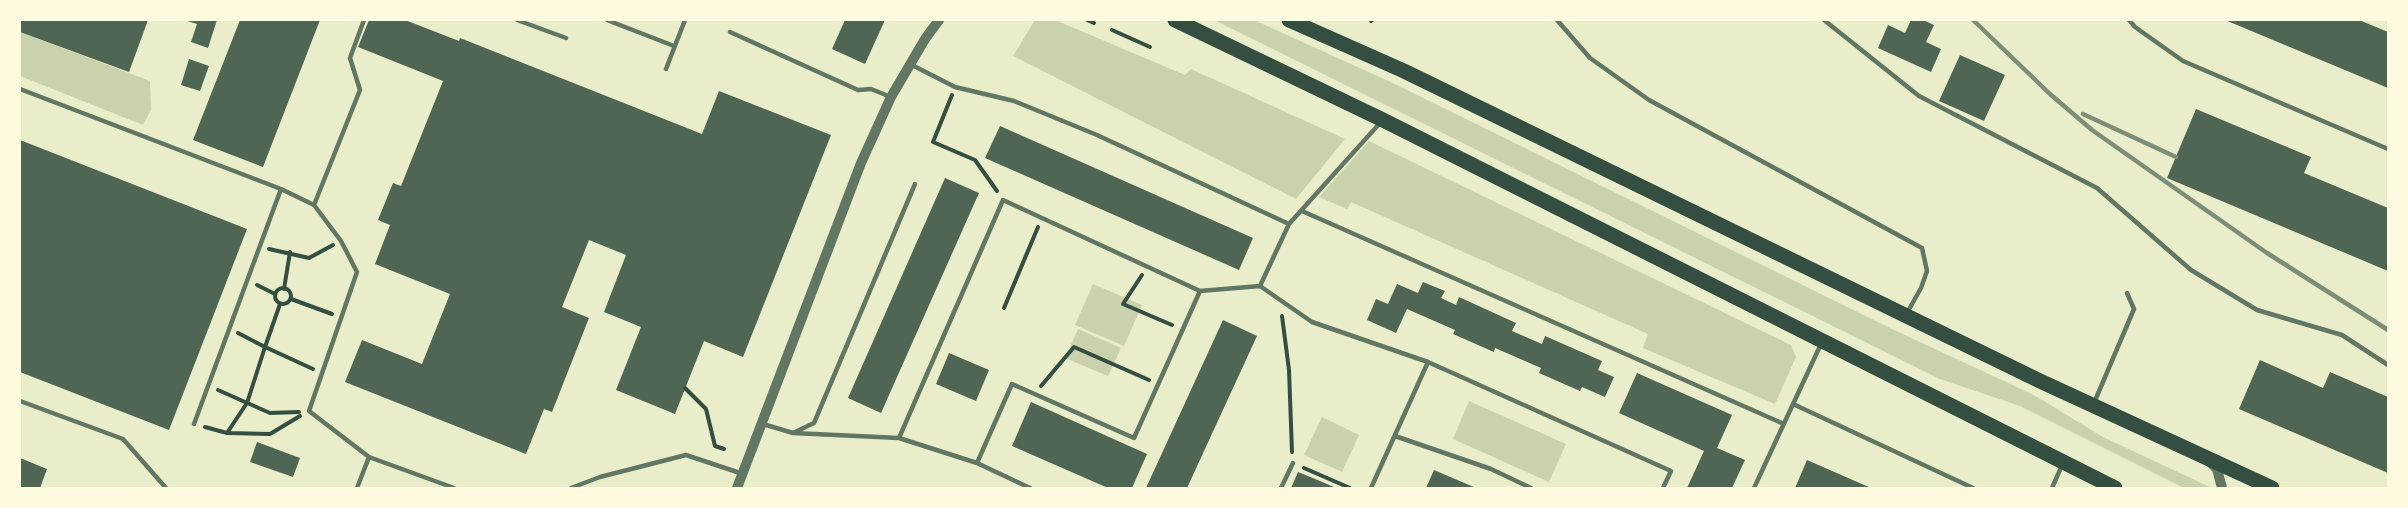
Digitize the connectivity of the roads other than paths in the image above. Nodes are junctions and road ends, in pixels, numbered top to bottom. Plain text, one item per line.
1 (364, 20) edge
2 (517, 20) edge
3 (607, 20) edge
4 (685, 20) edge
5 (932, 20) edge
6 (939, 20) edge
7 (1175, 20) edge
8 (1289, 20) edge
9 (1557, 20) edge
10 (1824, 20) edge
11 (2129, 20) edge
12 (730, 32) dead end
13 (566, 38) dead end
14 (925, 39) junction
15 (674, 46) junction
16 (910, 64) junction
17 (666, 69) dead end
18 (20, 89) edge
19 (891, 97) junction
20 (1383, 120) junction
21 (2388, 149) edge
22 (915, 184) dead end
23 (281, 189) junction
24 (314, 205) junction
25 (1302, 211) junction
26 (1289, 224) junction
27 (1260, 286) junction
28 (1200, 291) junction
29 (2127, 293) dead end
30 (1905, 316) junction
31 (1822, 342) junction
32 (1428, 362) junction
33 (2388, 365) edge
34 (20, 401) edge
35 (1793, 404) junction
36 (2093, 405) junction
37 (194, 424) road end
38 (762, 424) junction
39 (1784, 424) junction
40 (793, 433) junction
41 (1395, 436) junction
42 (899, 438) junction
43 (2202, 456) junction
44 (369, 457) junction
45 (977, 463) junction
46 (1293, 463) road end
47 (2063, 463) junction
48 (743, 474) junction
49 (166, 489) edge
50 (357, 489) edge
51 (454, 489) edge
52 (571, 489) edge
53 (737, 489) edge
54 (1030, 489) edge
55 (1281, 489) edge
56 (1371, 489) edge
57 (1531, 489) edge
58 (1663, 489) edge
59 (1754, 489) edge
60 (1973, 489) edge
61 (2052, 489) edge
62 (2115, 489) edge
63 (2222, 489) edge
64 (2272, 489) edge

1 - 24 lane
2 - 13 lane
3 - 15 lane
4 - 15 lane
5 - 14 street
6 - 14 street
7 - 20 main road
8 - 30 main road
9 - 30 lane
10 - 33 lane
11 - 21 lane
12 - 19 lane
14 - 16 street
15 - 17 lane
16 - 19 street
16 - 26 lane
18 - 23 lane
19 - 38 street
20 - 25 lane
20 - 31 main road
22 - 40 lane
23 - 24 lane
23 - 37 lane
24 - 44 lane
25 - 26 lane
25 - 39 lane
26 - 27 lane
27 - 28 lane
27 - 32 lane
28 - 42 lane
28 - 45 lane
29 - 36 lane
30 - 36 main road
31 - 35 lane
31 - 47 main road
32 - 41 lane
32 - 58 lane
34 - 49 lane
35 - 39 lane
35 - 60 lane
36 - 43 main road
38 - 40 lane
38 - 48 street
39 - 59 lane
40 - 42 lane
41 - 56 lane
41 - 57 lane
42 - 45 lane
43 - 63 street
43 - 64 main road
44 - 50 lane
44 - 51 lane
45 - 54 lane
46 - 55 lane
47 - 61 lane
47 - 62 main road
48 - 52 lane
48 - 53 street

